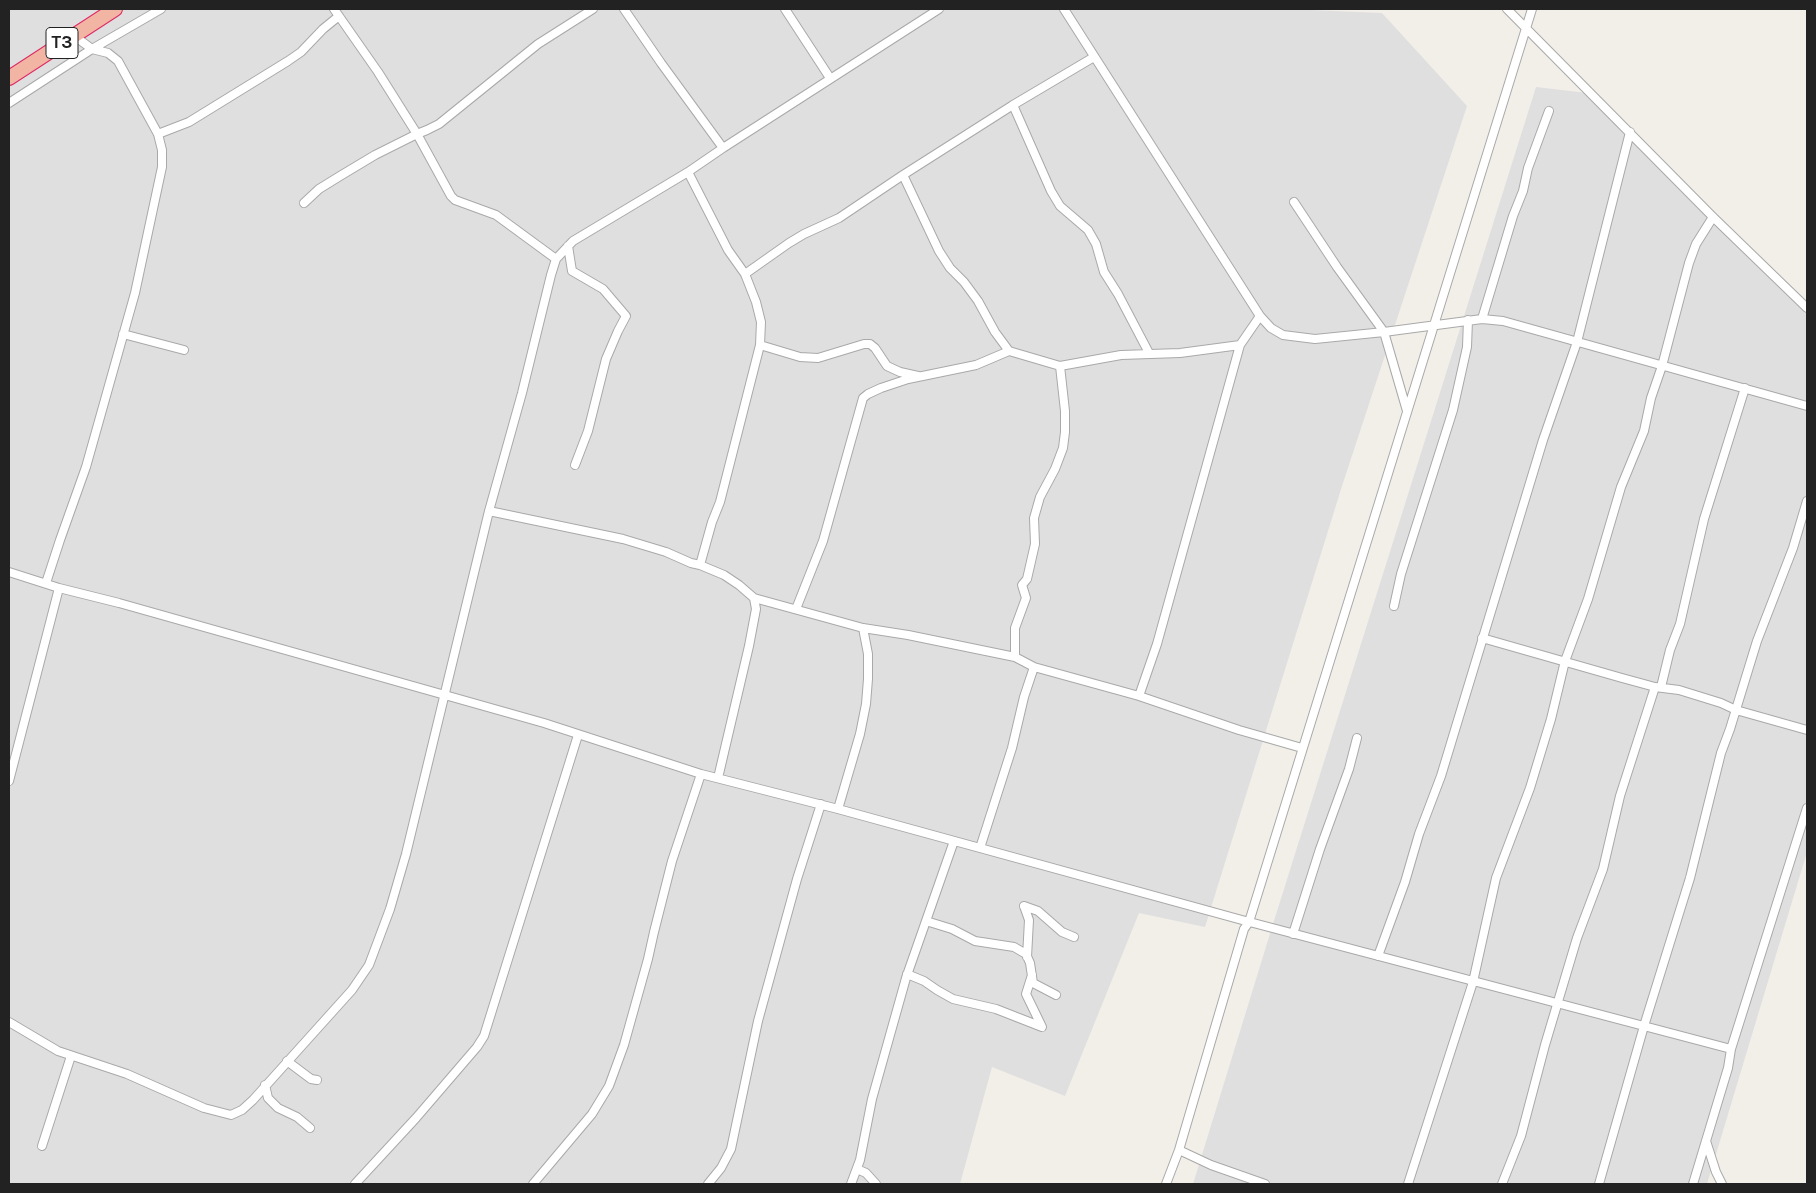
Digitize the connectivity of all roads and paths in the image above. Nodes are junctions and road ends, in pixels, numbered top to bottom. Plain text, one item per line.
1 (115, 9) edge
2 (161, 9) edge
3 (334, 9) edge
4 (594, 9) edge
5 (624, 9) edge
6 (785, 9) edge
7 (938, 9) edge
8 (1064, 9) edge
9 (1507, 9) edge
10 (1532, 9) edge
11 (339, 16) junction
12 (1526, 27) junction
13 (73, 36) junction
14 (92, 49) junction
15 (1094, 57) junction
16 (9, 78) edge
17 (830, 78) junction
18 (9, 103) edge
19 (1013, 105) junction
20 (1549, 111) dead end
21 (1630, 132) junction
22 (158, 134) junction
23 (418, 134) junction
24 (723, 148) junction
25 (688, 172) junction
26 (903, 174) junction
27 (1294, 202) dead end
28 (304, 203) dead end
29 (1713, 216) junction
30 (568, 246) junction
31 (556, 259) junction
32 (745, 274) junction
33 (1807, 308) edge
34 (1260, 316) junction
35 (1482, 319) junction
36 (1468, 320) junction
37 (1433, 325) junction
38 (1384, 332) junction
39 (123, 334) junction
40 (1577, 342) junction
41 (760, 345) junction
42 (1240, 345) junction
43 (184, 350) dead end
44 (1009, 351) junction
45 (1149, 353) junction
46 (1060, 366) junction
47 (1662, 366) junction
48 (920, 376) junction
49 (1746, 388) junction
50 (1807, 406) edge
51 (1407, 411) junction
52 (575, 465) dead end
53 (1807, 501) edge
54 (489, 511) junction
55 (700, 566) junction
56 (9, 572) edge
57 (46, 584) junction
58 (59, 588) junction
59 (758, 600) junction
60 (1394, 606) dead end
61 (796, 609) junction
62 (863, 628) junction
63 (1482, 638) junction
64 (1015, 656) junction
65 (1565, 661) junction
66 (1034, 667) junction
67 (1658, 687) junction
68 (444, 696) junction
69 (1140, 696) junction
70 (1736, 710) junction
71 (1807, 730) edge
72 (578, 734) junction
73 (1357, 738) dead end
74 (1302, 748) junction
75 (701, 774) junction
76 (718, 778) junction
77 (9, 781) edge
78 (821, 804) junction
79 (838, 808) junction
80 (1807, 808) edge
81 (954, 841) junction
82 (980, 848) junction
83 (926, 921) junction
84 (1249, 922) junction
85 (1293, 934) junction
86 (1074, 937) dead end
87 (1378, 956) junction
88 (1027, 957) junction
89 (907, 974) junction
90 (1032, 974) junction
91 (1473, 982) junction
92 (1056, 995) dead end
93 (1559, 1003) junction
94 (9, 1022) edge
95 (1644, 1026) junction
96 (1731, 1049) junction
97 (71, 1056) junction
98 (287, 1061) junction
99 (317, 1080) dead end
100 (265, 1085) junction
101 (310, 1128) dead end
102 (1706, 1141) junction
103 (42, 1146) dead end
104 (1179, 1150) junction
105 (857, 1168) junction
106 (355, 1184) edge
107 (533, 1184) edge
108 (708, 1184) edge
109 (851, 1184) edge
110 (876, 1184) edge
111 (1166, 1184) edge
112 (1265, 1184) edge
113 (1408, 1184) edge
114 (1502, 1184) edge
115 (1599, 1184) edge
116 (1693, 1184) edge
117 (1722, 1184) edge

1 - 13 highway, T3
2 - 14 street
3 - 11 street
4 - 23 street
5 - 24 street
6 - 17 street
7 - 17 street
8 - 15 street
9 - 12 street
10 - 12 street
11 - 22 street
11 - 23 street
12 - 21 street
12 - 37 street
13 - 14 street
13 - 16 highway, T3
14 - 18 street
14 - 22 street
15 - 19 street
15 - 34 street
17 - 24 street
19 - 26 street
19 - 45 street
20 - 35 street
21 - 29 street
21 - 40 street
22 - 39 street
23 - 28 street
23 - 31 street
24 - 25 street
25 - 30 street
25 - 32 street
26 - 32 street
26 - 44 street
27 - 38 street
29 - 33 street
29 - 47 street
30 - 31 street
30 - 52 street
31 - 54 street
32 - 41 street
34 - 38 street
34 - 42 street
35 - 36 street
35 - 40 street
36 - 37 street
36 - 60 street
37 - 38 street
37 - 51 street
38 - 51 street
39 - 43 street
39 - 57 street
40 - 47 street
40 - 63 street
41 - 48 street
41 - 55 street
42 - 45 street
42 - 69 street
44 - 46 street
44 - 48 street
45 - 46 street
46 - 64 street
47 - 49 street
47 - 65 street
48 - 61 street
49 - 50 street
49 - 67 street
51 - 74 street
53 - 70 street
54 - 55 street
54 - 68 street
55 - 59 street
56 - 57 street
57 - 58 street
58 - 68 street
58 - 77 street
59 - 61 street
59 - 76 street
61 - 62 street
62 - 64 street
62 - 79 street
63 - 65 street
63 - 87 street
64 - 66 street
65 - 67 street
65 - 91 street
66 - 69 street
66 - 82 street
67 - 70 street
67 - 93 street
68 - 72 street
68 - 98 street
69 - 74 street
70 - 71 street
70 - 95 street
72 - 75 street
72 - 106 street
73 - 85 street
74 - 84 street
75 - 76 street
75 - 107 street
76 - 78 street
78 - 79 street
78 - 108 street
79 - 81 street
80 - 96 street
81 - 82 street
81 - 83 street
82 - 84 street
83 - 88 street
83 - 89 street
84 - 85 street
84 - 104 street
85 - 87 street
86 - 88 street
87 - 91 street
88 - 90 street
89 - 90 street
89 - 105 street
90 - 92 street
91 - 93 street
91 - 113 street
93 - 95 street
93 - 114 street
94 - 97 street
95 - 96 street
95 - 115 street
96 - 102 street
97 - 100 street
97 - 103 street
98 - 99 street
98 - 100 street
100 - 101 street
102 - 116 street
102 - 117 street
104 - 111 street
104 - 112 street
105 - 109 street
105 - 110 street

